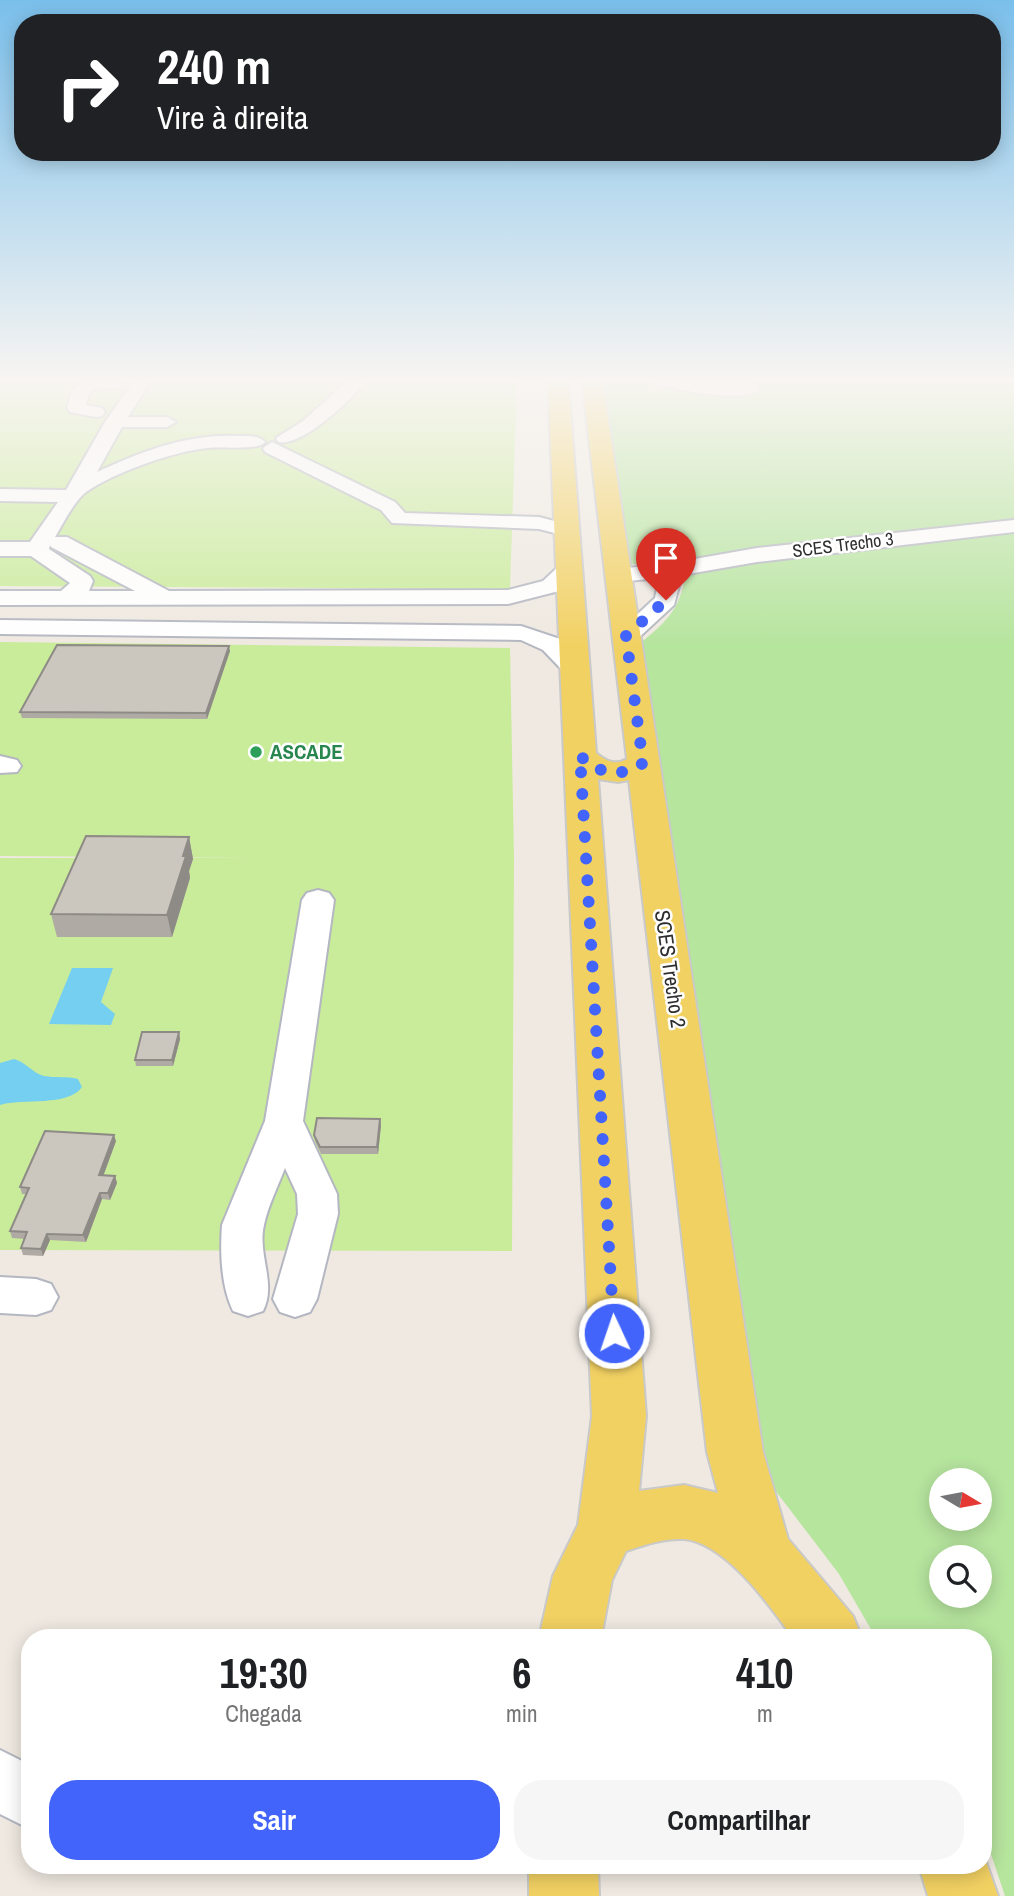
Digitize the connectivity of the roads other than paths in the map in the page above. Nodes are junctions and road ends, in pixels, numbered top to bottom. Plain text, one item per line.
1 (92, 467) edge
2 (123, 467) edge
3 (316, 467) edge
4 (562, 467) edge
5 (604, 467) edge
6 (85, 483) junction
7 (0, 495) edge
8 (565, 524) junction
9 (1014, 526) edge
10 (0, 549) edge
11 (45, 549) junction
12 (568, 570) junction
13 (672, 570) junction
14 (618, 575) junction
15 (125, 577) junction
16 (74, 589) junction
17 (0, 598) edge
18 (167, 598) junction
19 (479, 598) junction
20 (0, 627) edge
21 (478, 632) junction
22 (626, 636) junction
23 (574, 668) junction
24 (580, 755) junction
25 (643, 763) junction
26 (318, 900) dead end
27 (284, 1121) junction
28 (248, 1298) dead end
29 (295, 1299) dead end
30 (606, 1530) junction
31 (763, 1555) junction
32 (572, 1629) edge
33 (824, 1629) edge
34 (0, 1779) edge
35 (21, 1795) edge
36 (21, 1803) edge
37 (0, 1805) edge
38 (956, 1874) edge
39 (963, 1896) edge

1 - 6 street
2 - 6 street
3 - 8 street
4 - 8 main road
5 - 14 main road, SCES Trecho 2
6 - 7 street
6 - 11 street
8 - 12 main road
9 - 13 street, SCES Trecho 3
10 - 11 street
11 - 15 street
11 - 16 street
12 - 19 street
12 - 23 main road
13 - 14 street, SCES Trecho 3
13 - 22 street
14 - 22 main road, SCES Trecho 2
15 - 16 street
15 - 18 street
16 - 17 street
16 - 18 street
18 - 19 street
19 - 21 street
20 - 21 street
21 - 23 street
22 - 25 main road, SCES Trecho 2
23 - 24 main road
24 - 25 main road
24 - 30 main road
25 - 31 main road, SCES Trecho 2
26 - 27 street
27 - 28 street
27 - 29 street
30 - 31 main road
30 - 32 main road
31 - 33 main road
34 - 35 lane
36 - 37 street
38 - 39 main road

